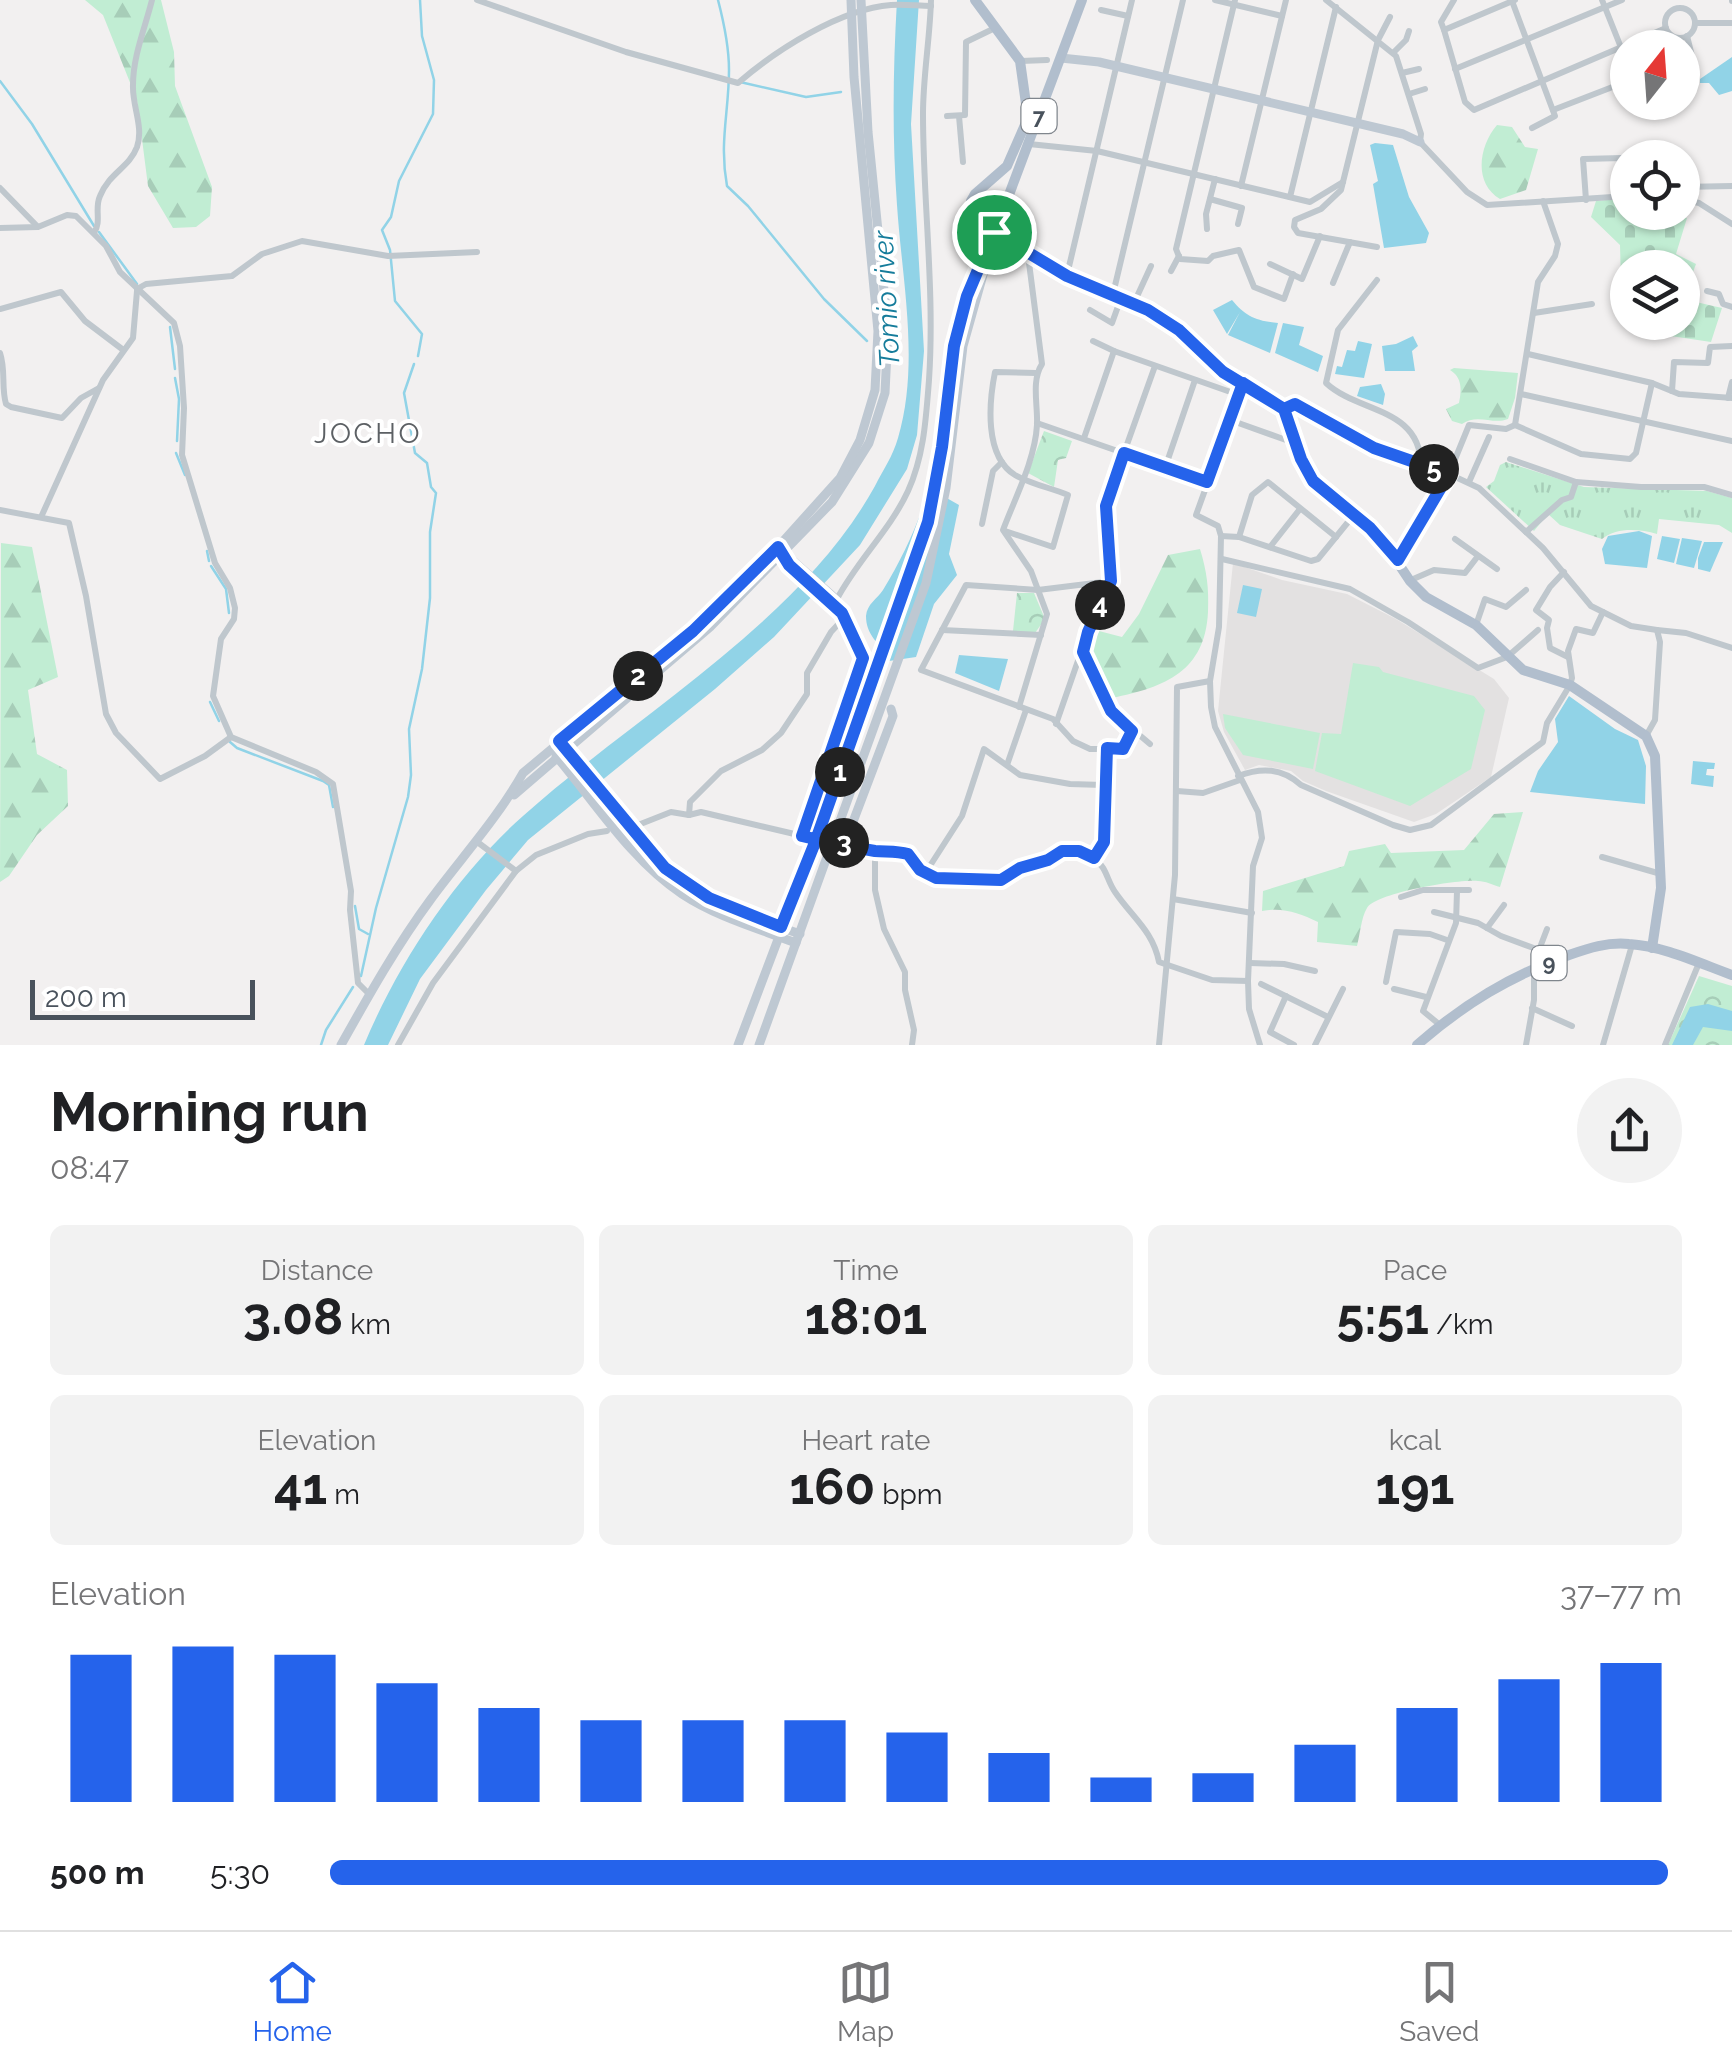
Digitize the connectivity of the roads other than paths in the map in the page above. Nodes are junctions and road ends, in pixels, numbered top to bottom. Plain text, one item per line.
1 (152, 0) edge
2 (851, 0) edge
3 (861, 0) edge
4 (975, 0) edge
5 (1082, 0) edge
6 (1132, 0) edge
7 (1183, 0) edge
8 (1215, 0) edge
9 (1286, 0) edge
10 (1454, 0) edge
11 (1513, 0) edge
12 (1622, 0) edge
13 (480, 1) edge
14 (1234, 2) edge
15 (1332, 2) edge
16 (931, 3) edge
17 (883, 4) edge
18 (1603, 4) edge
19 (1101, 10) dead end
20 (856, 14) junction
21 (1128, 16) junction
22 (1282, 16) junction
23 (1390, 17) dead end
24 (1695, 23) junction
25 (1732, 23) edge
26 (996, 28) junction
27 (1666, 28) joint
28 (1444, 30) junction
29 (1614, 30) edge
30 (1662, 30) edge
31 (1691, 30) edge
32 (1409, 31) dead end
33 (1378, 40) junction
34 (1525, 40) junction
35 (1393, 52) junction
36 (1610, 53) edge
37 (1061, 58) junction
38 (1046, 60) dead end
39 (1020, 61) junction
40 (1117, 66) junction
41 (1419, 69) dead end
42 (1455, 69) junction
43 (1402, 73) junction
44 (1165, 78) junction
45 (1541, 81) junction
46 (1214, 89) junction
47 (1425, 89) dead end
48 (1610, 89) edge
49 (1409, 94) junction
50 (1262, 100) junction
51 (1553, 110) junction
52 (1310, 112) junction
53 (947, 116) dead end
54 (959, 116) junction
55 (1359, 123) junction
56 (1532, 128) dead end
57 (1420, 142) junction
58 (1029, 144) junction
59 (1096, 151) junction
60 (1610, 158) edge
61 (963, 162) dead end
62 (1145, 162) junction
63 (1193, 174) junction
64 (1215, 179) junction
65 (1344, 182) junction
66 (1241, 186) junction
67 (1732, 186) edge
68 (1700, 187) edge
69 (0, 188) edge
70 (1290, 197) junction
71 (1610, 198) edge
72 (1210, 199) junction
73 (1586, 200) junction
74 (1542, 201) junction
75 (1700, 204) edge
76 (1238, 224) dead end
77 (1732, 224) edge
78 (38, 227) junction
79 (0, 228) edge
80 (1207, 230) dead end
81 (95, 231) junction
82 (994, 232) junction
83 (1320, 236) junction
84 (1350, 242) junction
85 (1378, 247) dead end
86 (478, 252) dead end
87 (1028, 254) junction
88 (1178, 256) junction
89 (1270, 264) dead end
90 (1151, 266) dead end
91 (1171, 270) dead end
92 (1293, 274) junction
93 (1067, 276) junction
94 (1377, 280) dead end
95 (1333, 283) dead end
96 (137, 289) junction
97 (1707, 291) dead end
98 (1117, 296) junction
99 (1134, 303) junction
100 (1592, 304) dead end
101 (1732, 307) edge
102 (0, 309) edge
103 (1090, 310) dead end
104 (1534, 313) junction
105 (1093, 341) dead end
106 (1732, 346) edge
107 (122, 349) junction
108 (1114, 351) junction
109 (0, 353) edge
110 (1528, 354) junction
111 (1155, 366) junction
112 (1036, 373) junction
113 (1195, 380) junction
114 (1732, 382) edge
115 (1243, 383) junction
116 (1652, 383) junction
117 (100, 388) junction
118 (1672, 391) junction
119 (1521, 394) junction
120 (1239, 395) junction
121 (1730, 398) edge
122 (1284, 409) junction
123 (1230, 420) junction
124 (1643, 421) junction
125 (1037, 423) junction
126 (1515, 425) junction
127 (1489, 436) dead end
128 (1084, 438) junction
129 (1295, 440) junction
130 (1732, 441) edge
131 (1124, 453) junction
132 (1510, 458) dead end
133 (1002, 462) junction
134 (1421, 465) junction
135 (1165, 468) junction
136 (1449, 474) junction
137 (1022, 478) junction
138 (1207, 482) junction
139 (1469, 482) junction
140 (1576, 482) junction
141 (940, 487) junction
142 (1732, 495) edge
143 (1300, 509) junction
144 (0, 510) edge
145 (42, 515) junction
146 (1354, 515) junction
147 (982, 524) dead end
148 (1003, 530) junction
149 (1526, 532) junction
150 (1222, 536) junction
151 (1239, 536) junction
152 (1336, 536) junction
153 (1455, 539) dead end
154 (1270, 547) junction
155 (781, 550) junction
156 (1478, 556) junction
157 (1222, 559) junction
158 (1398, 560) junction
159 (1496, 569) dead end
160 (1565, 571) junction
161 (1111, 581) junction
162 (1410, 581) junction
163 (1038, 590) junction
164 (1526, 590) dead end
165 (833, 600) junction
166 (1603, 612) junction
167 (843, 615) junction
168 (1476, 624) junction
169 (942, 630) junction
170 (1538, 630) dead end
171 (1657, 630) junction
172 (1041, 635) junction
173 (1732, 648) edge
174 (1083, 652) junction
175 (1507, 657) junction
176 (1568, 657) junction
177 (1210, 681) junction
178 (1570, 686) junction
179 (869, 701) dead end
180 (880, 705) dead end
181 (1022, 708) junction
182 (891, 709) dead end
183 (1056, 725) junction
184 (1132, 731) junction
185 (1646, 736) junction
186 (231, 737) junction
187 (559, 741) junction
188 (1150, 744) dead end
189 (550, 748) junction
190 (1107, 748) junction
191 (562, 754) junction
192 (1007, 765) junction
193 (1239, 778) junction
194 (1104, 785) junction
195 (1177, 792) junction
196 (508, 800) junction
197 (689, 815) junction
198 (638, 825) dead end
199 (607, 830) dead end
200 (802, 836) junction
201 (816, 840) junction
202 (845, 842) junction
203 (480, 844) junction
204 (832, 844) junction
205 (875, 850) junction
206 (1602, 857) dead end
207 (1094, 858) junction
208 (516, 871) junction
209 (926, 872) junction
210 (1660, 874) junction
211 (1468, 890) dead end
212 (1457, 891) junction
213 (1400, 896) dead end
214 (1173, 899) junction
215 (1504, 904) dead end
216 (1434, 912) dead end
217 (1252, 913) junction
218 (1458, 917) junction
219 (1487, 928) junction
220 (1548, 930) dead end
221 (779, 932) junction
222 (798, 939) junction
223 (1448, 940) junction
224 (1633, 944) junction
225 (1652, 948) junction
226 (1539, 950) junction
227 (1550, 962) junction
228 (1250, 963) junction
229 (1699, 964) junction
230 (1166, 965) junction
231 (1534, 968) junction
232 (1315, 972) dead end
233 (1732, 974) edge
234 (1248, 981) junction
235 (1386, 982) dead end
236 (1262, 984) dead end
237 (1343, 988) dead end
238 (1394, 989) dead end
239 (369, 994) junction
240 (1286, 996) junction
241 (1426, 998) junction
242 (1532, 1008) junction
243 (1328, 1018) junction
244 (1440, 1025) junction
245 (1572, 1026) dead end
246 (341, 1045) edge
247 (398, 1045) edge
248 (738, 1045) edge
249 (759, 1045) edge
250 (912, 1045) edge
251 (1159, 1045) edge
252 (1260, 1045) edge
253 (1294, 1045) edge
254 (1314, 1045) edge
255 (1417, 1045) edge
256 (1526, 1045) edge
257 (1604, 1045) edge
258 (1664, 1045) edge

1 - 81 street
2 - 20 main road
3 - 20 main road
4 - 26 main road, 7
5 - 37 main road, 7
6 - 21 street
7 - 44 street
8 - 14 street
9 - 22 street
10 - 28 street
11 - 28 street
11 - 34 street
12 - 18 street
13 - 20 street
14 - 22 street
14 - 46 street
15 - 33 street
15 - 52 street
16 - 17 street
16 - 165 street
17 - 20 street
18 - 29 street
18 - 34 street
19 - 21 street
20 - 155 main road
21 - 40 street
22 - 50 street
23 - 33 street
24 - 25 street
24 - 27 street
24 - 31 street
26 - 39 main road, 7
26 - 54 street
27 - 30 street
28 - 42 street
32 - 35 street
33 - 35 street
33 - 55 street
34 - 42 street
34 - 45 street
35 - 43 street
36 - 45 street
37 - 40 main road
37 - 58 main road, 7
38 - 39 street
39 - 82 main road, 7
40 - 44 main road
40 - 59 street
41 - 43 street
42 - 45 street
43 - 49 street
44 - 46 main road
44 - 62 street
45 - 51 street
46 - 50 main road
46 - 63 street
47 - 49 street
48 - 51 street
49 - 57 street
50 - 52 main road
50 - 66 street
51 - 56 street
52 - 55 main road
52 - 70 street
53 - 54 street
54 - 61 street
55 - 57 main road
55 - 65 street
57 - 74 street
58 - 59 street
58 - 82 main road, 7
59 - 62 street
59 - 93 street
60 - 73 street
62 - 63 street
62 - 98 street
63 - 64 street
63 - 88 street
64 - 66 street
64 - 72 street
65 - 70 street
65 - 83 street
66 - 70 street
67 - 68 street
69 - 78 street
71 - 73 street
72 - 76 street
72 - 80 street
73 - 74 street
74 - 104 street
75 - 77 street
78 - 79 street
78 - 81 street
81 - 96 street
82 - 87 main road
82 - 141 main road
83 - 84 street
83 - 92 street
84 - 85 street
84 - 95 street
86 - 96 street
87 - 93 main road
87 - 112 street
88 - 91 street
88 - 92 street
89 - 92 street
90 - 99 street
93 - 98 main road
94 - 134 street
96 - 107 street
96 - 186 street
97 - 101 street
98 - 99 main road
98 - 103 street
99 - 115 main road
100 - 104 street
102 - 107 street
104 - 110 street
105 - 108 street
106 - 118 street
107 - 117 street
108 - 111 street
108 - 128 street
109 - 117 street
110 - 116 street
110 - 119 street
111 - 113 street
111 - 131 street
112 - 125 street
112 - 133 street
113 - 120 street
113 - 135 street
114 - 121 street
115 - 120 street
115 - 122 main road
116 - 118 street
116 - 124 street
117 - 145 street
118 - 121 street
119 - 124 street
119 - 126 street
120 - 123 street
122 - 129 main road
122 - 134 street
123 - 129 street
123 - 138 street
124 - 126 street
124 - 130 street
125 - 128 street
125 - 137 street
126 - 136 street
127 - 139 street
128 - 131 street
129 - 146 main road
131 - 135 street
131 - 161 street
132 - 140 street
133 - 137 street
133 - 147 street
134 - 136 street
135 - 138 street
136 - 139 street
136 - 158 street
137 - 148 street
137 - 148 street
138 - 150 street
139 - 149 street
140 - 142 street
140 - 149 street
141 - 201 main road
141 - 204 main road
143 - 151 street
143 - 152 street
143 - 154 street
144 - 145 street
145 - 186 street
146 - 152 street
146 - 158 main road
148 - 163 street
149 - 160 street
150 - 151 street
150 - 157 street
151 - 154 street
152 - 154 street
153 - 156 street
155 - 165 main road
155 - 187 main road
155 - 191 main road
156 - 159 street
156 - 162 street
157 - 175 street
157 - 177 street
158 - 162 main road
160 - 166 street
160 - 176 street
161 - 163 street
161 - 174 street
162 - 168 main road
163 - 169 street
163 - 172 street
164 - 168 street
165 - 167 main road
166 - 171 street
166 - 176 street
167 - 197 street
167 - 200 main road
168 - 175 main road
169 - 172 street
169 - 181 street
170 - 175 street
171 - 173 street
171 - 185 street
172 - 181 street
174 - 183 street
174 - 184 street
175 - 178 main road
176 - 178 street
177 - 193 street
177 - 195 street
178 - 185 main road
178 - 193 street
179 - 180 main road
181 - 183 street
181 - 192 street
182 - 202 main road
183 - 190 street
184 - 188 street
184 - 190 street
185 - 210 main road
186 - 239 street
187 - 189 main road
187 - 191 main road
189 - 191 main road
189 - 196 main road
190 - 194 street
191 - 196 main road
191 - 221 main road
192 - 194 street
192 - 209 street
193 - 195 street
193 - 217 street
194 - 207 street
195 - 214 street
196 - 203 main road
197 - 198 street
197 - 200 street
199 - 208 street
200 - 201 main road
201 - 204 main road
201 - 221 main road
202 - 204 main road
202 - 205 street
203 - 208 street
203 - 239 main road
204 - 222 main road
205 - 209 street
205 - 250 street
206 - 210 street
207 - 209 street
207 - 230 street
208 - 247 street
210 - 225 main road
211 - 212 street
212 - 213 street
212 - 218 street
214 - 217 street
214 - 230 street
215 - 219 street
216 - 218 street
217 - 228 street
218 - 219 street
218 - 223 street
219 - 226 street
220 - 226 street
221 - 222 main road
221 - 248 main road
222 - 249 main road
223 - 235 street
223 - 241 street
224 - 225 main road, 9
224 - 227 main road, 9
224 - 257 street
225 - 229 main road, 9
226 - 227 street
227 - 231 main road, 9
228 - 232 street
228 - 234 street
229 - 233 main road, 9
229 - 258 street
230 - 234 street
230 - 251 street
231 - 242 street
231 - 244 main road, 9
234 - 252 street
236 - 240 street
237 - 243 street
238 - 241 street
239 - 246 main road
240 - 243 street
240 - 253 street
241 - 244 street
242 - 245 street
242 - 256 street
243 - 254 street
244 - 255 main road, 9

